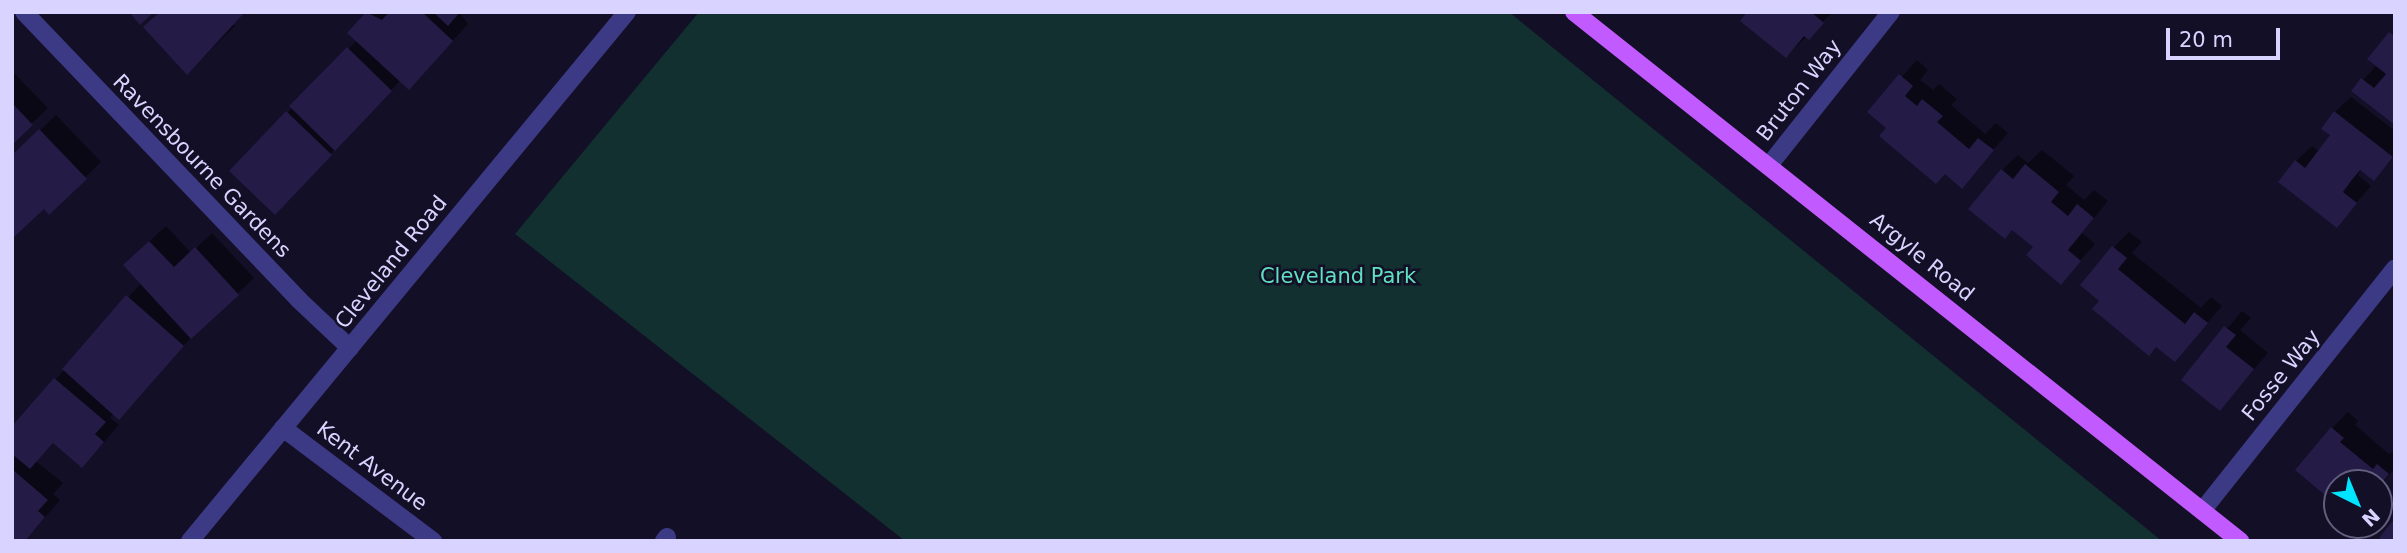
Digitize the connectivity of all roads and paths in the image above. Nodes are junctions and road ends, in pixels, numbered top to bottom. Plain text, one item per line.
1 (24, 12) edge
2 (627, 12) edge
3 (1574, 12) edge
4 (1891, 12) edge
5 (1770, 164) junction
6 (2395, 268) edge
7 (350, 348) junction
8 (283, 428) junction
9 (2202, 511) junction
10 (190, 541) edge
11 (433, 541) edge
12 (2240, 541) edge

1 - 7 street, Ravensbourne Gardens
2 - 7 street, Cleveland Road
3 - 5 main road, Argyle Road
4 - 5 street, Bruton Way
5 - 9 main road, Argyle Road
6 - 9 street, Fosse Way
7 - 8 street, Cleveland Road
8 - 10 street, Cleveland Road
8 - 11 street, Kent Avenue
9 - 12 main road, Argyle Road

